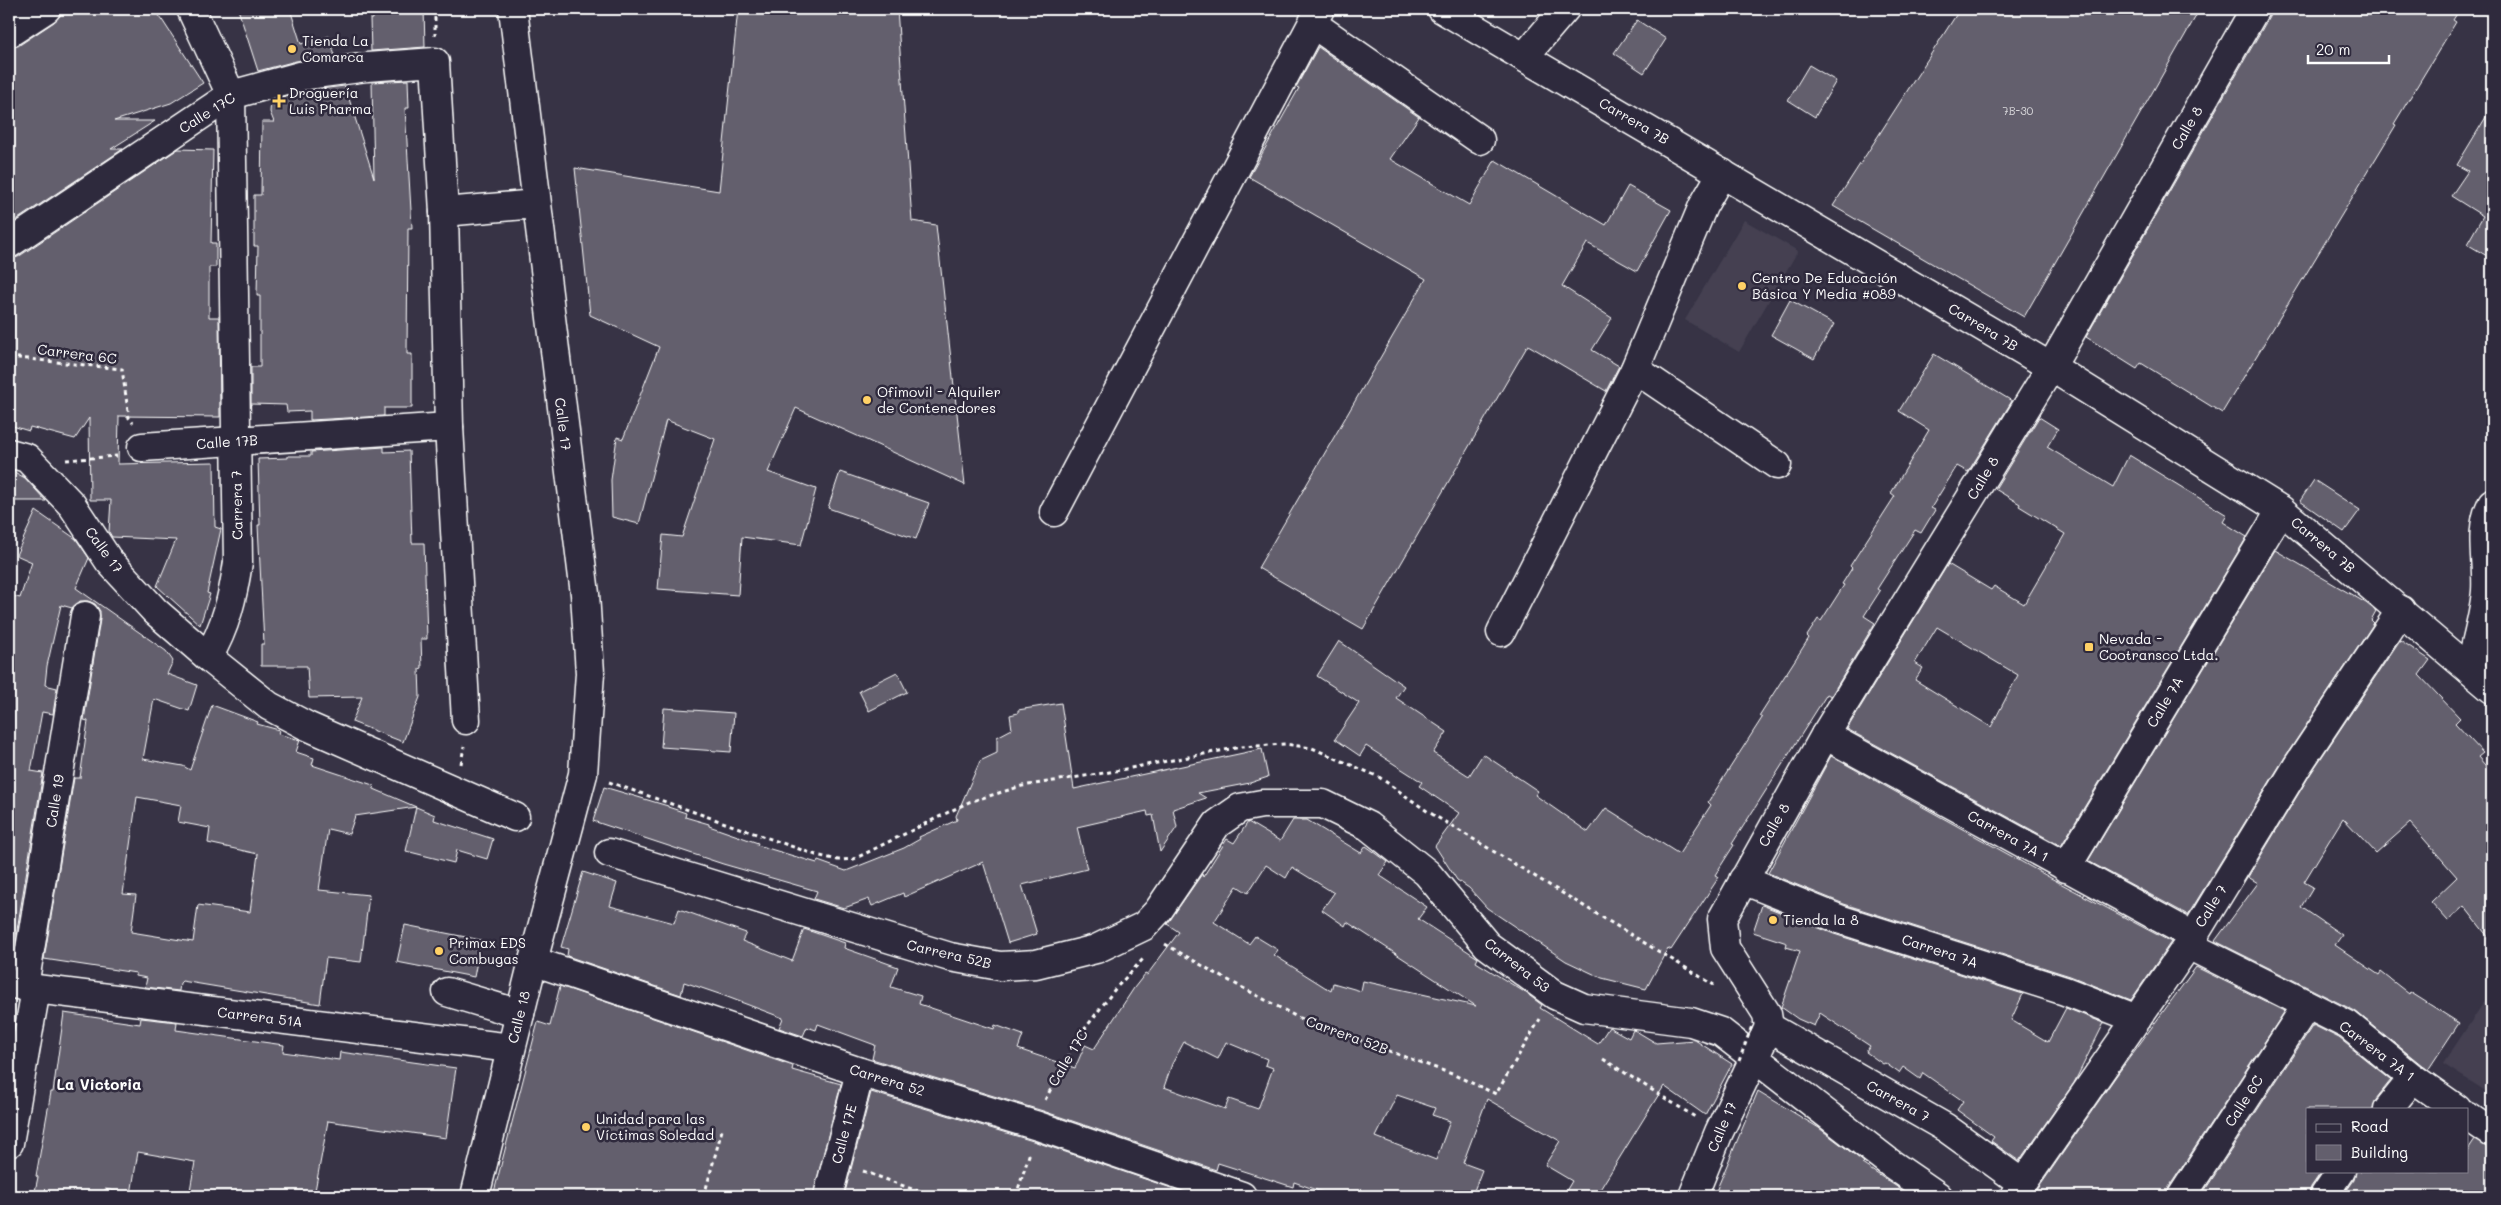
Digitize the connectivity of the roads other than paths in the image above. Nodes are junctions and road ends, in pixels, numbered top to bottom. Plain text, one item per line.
1 (46, 9) edge
2 (191, 9) edge
3 (513, 9) edge
4 (1442, 9) edge
5 (1565, 9) edge
6 (2255, 9) edge
7 (1316, 17) edge
8 (9, 33) edge
9 (1524, 57) junction
10 (231, 96) junction
11 (1480, 140) dead end
12 (1722, 173) junction
13 (536, 204) junction
14 (444, 212) junction
15 (9, 244) edge
16 (2051, 367) junction
17 (1635, 369) junction
18 (449, 427) junction
19 (236, 441) junction
20 (142, 447) road end
21 (18, 456) edge
22 (1777, 464) dead end
23 (2492, 503) edge
24 (2281, 510) junction
25 (1054, 512) dead end
26 (2401, 610) junction
27 (85, 616) dead end
28 (1501, 632) dead end
29 (208, 658) junction
30 (2470, 670) junction
31 (2492, 689) edge
32 (466, 720) road end
33 (1825, 735) junction
34 (514, 817) dead end
35 (563, 848) joint
36 (609, 853) dead end
37 (2066, 868) junction
38 (1743, 880) junction
39 (1144, 926) joint
40 (2190, 940) junction
41 (533, 961) junction
42 (23, 986) edge
43 (448, 992) dead end
44 (2307, 1005) junction
45 (520, 1014) junction
46 (2137, 1019) junction
47 (1761, 1025) junction
48 (511, 1048) junction
49 (1746, 1060) junction
50 (860, 1072) junction
51 (2413, 1078) junction
52 (2389, 1108) edge
53 (2456, 1108) edge
54 (2468, 1117) edge
55 (2492, 1133) edge
56 (9, 1143) edge
57 (2340, 1172) edge
58 (2018, 1190) edge
59 (475, 1196) edge
60 (828, 1196) edge
61 (1242, 1196) edge
62 (1693, 1196) edge
63 (1938, 1196) edge
64 (2182, 1196) edge
65 (2324, 1196) edge

1 - 8 street
2 - 10 street, Carrera 7
3 - 13 street, Calle 17
4 - 9 street, Carrera 7B
5 - 9 street
6 - 16 street, Calle 8
7 - 11 street
7 - 25 street
9 - 12 street, Carrera 7B
10 - 14 street, Calle 17C
10 - 15 street, Calle 17C
10 - 19 street, Carrera 7
12 - 16 street, Carrera 7B
12 - 17 street
13 - 14 street
13 - 35 street, Calle 17
14 - 18 street
16 - 24 street, Carrera 7B
16 - 33 street, Calle 8
17 - 22 street
17 - 28 street
18 - 19 street, Calle 17B
18 - 32 street
19 - 20 street, Calle 17B
19 - 29 street, Carrera 7
21 - 29 street, Calle 17
23 - 30 street
24 - 26 street, Carrera 7B
24 - 37 street, Calle 7A
26 - 30 street, Carrera 7B
26 - 40 street, Calle 7
27 - 42 street, Calle 19
29 - 34 street
30 - 31 street, Carrera 7B
33 - 37 street, Carrera 7A 1
33 - 38 street, Calle 8
35 - 41 street, Calle 18
36 - 39 street, Carrera 52B
37 - 40 street, Carrera 7A 1
38 - 46 street, Carrera 7A
38 - 47 street, Calle 8
39 - 49 street, Carrera 53
40 - 44 street, Carrera 7A 1
40 - 46 street, Calle 7
41 - 45 street, Calle 18
41 - 50 street, Carrera 52
42 - 48 street, Carrera 51A
42 - 56 street, Calle 19
43 - 45 street
44 - 51 street, Carrera 7A 1
44 - 64 street, Calle 6C
45 - 48 street, Calle 18
46 - 58 street, Calle 7
47 - 49 street, Calle 17
47 - 58 street, Carrera 7
48 - 59 street, Calle 18
49 - 62 street, Calle 17
49 - 63 street, Carrera 53
50 - 60 street, Calle 17E
50 - 61 street, Carrera 52
51 - 52 street
51 - 53 street, Carrera 7A 1
54 - 55 street
57 - 65 street

